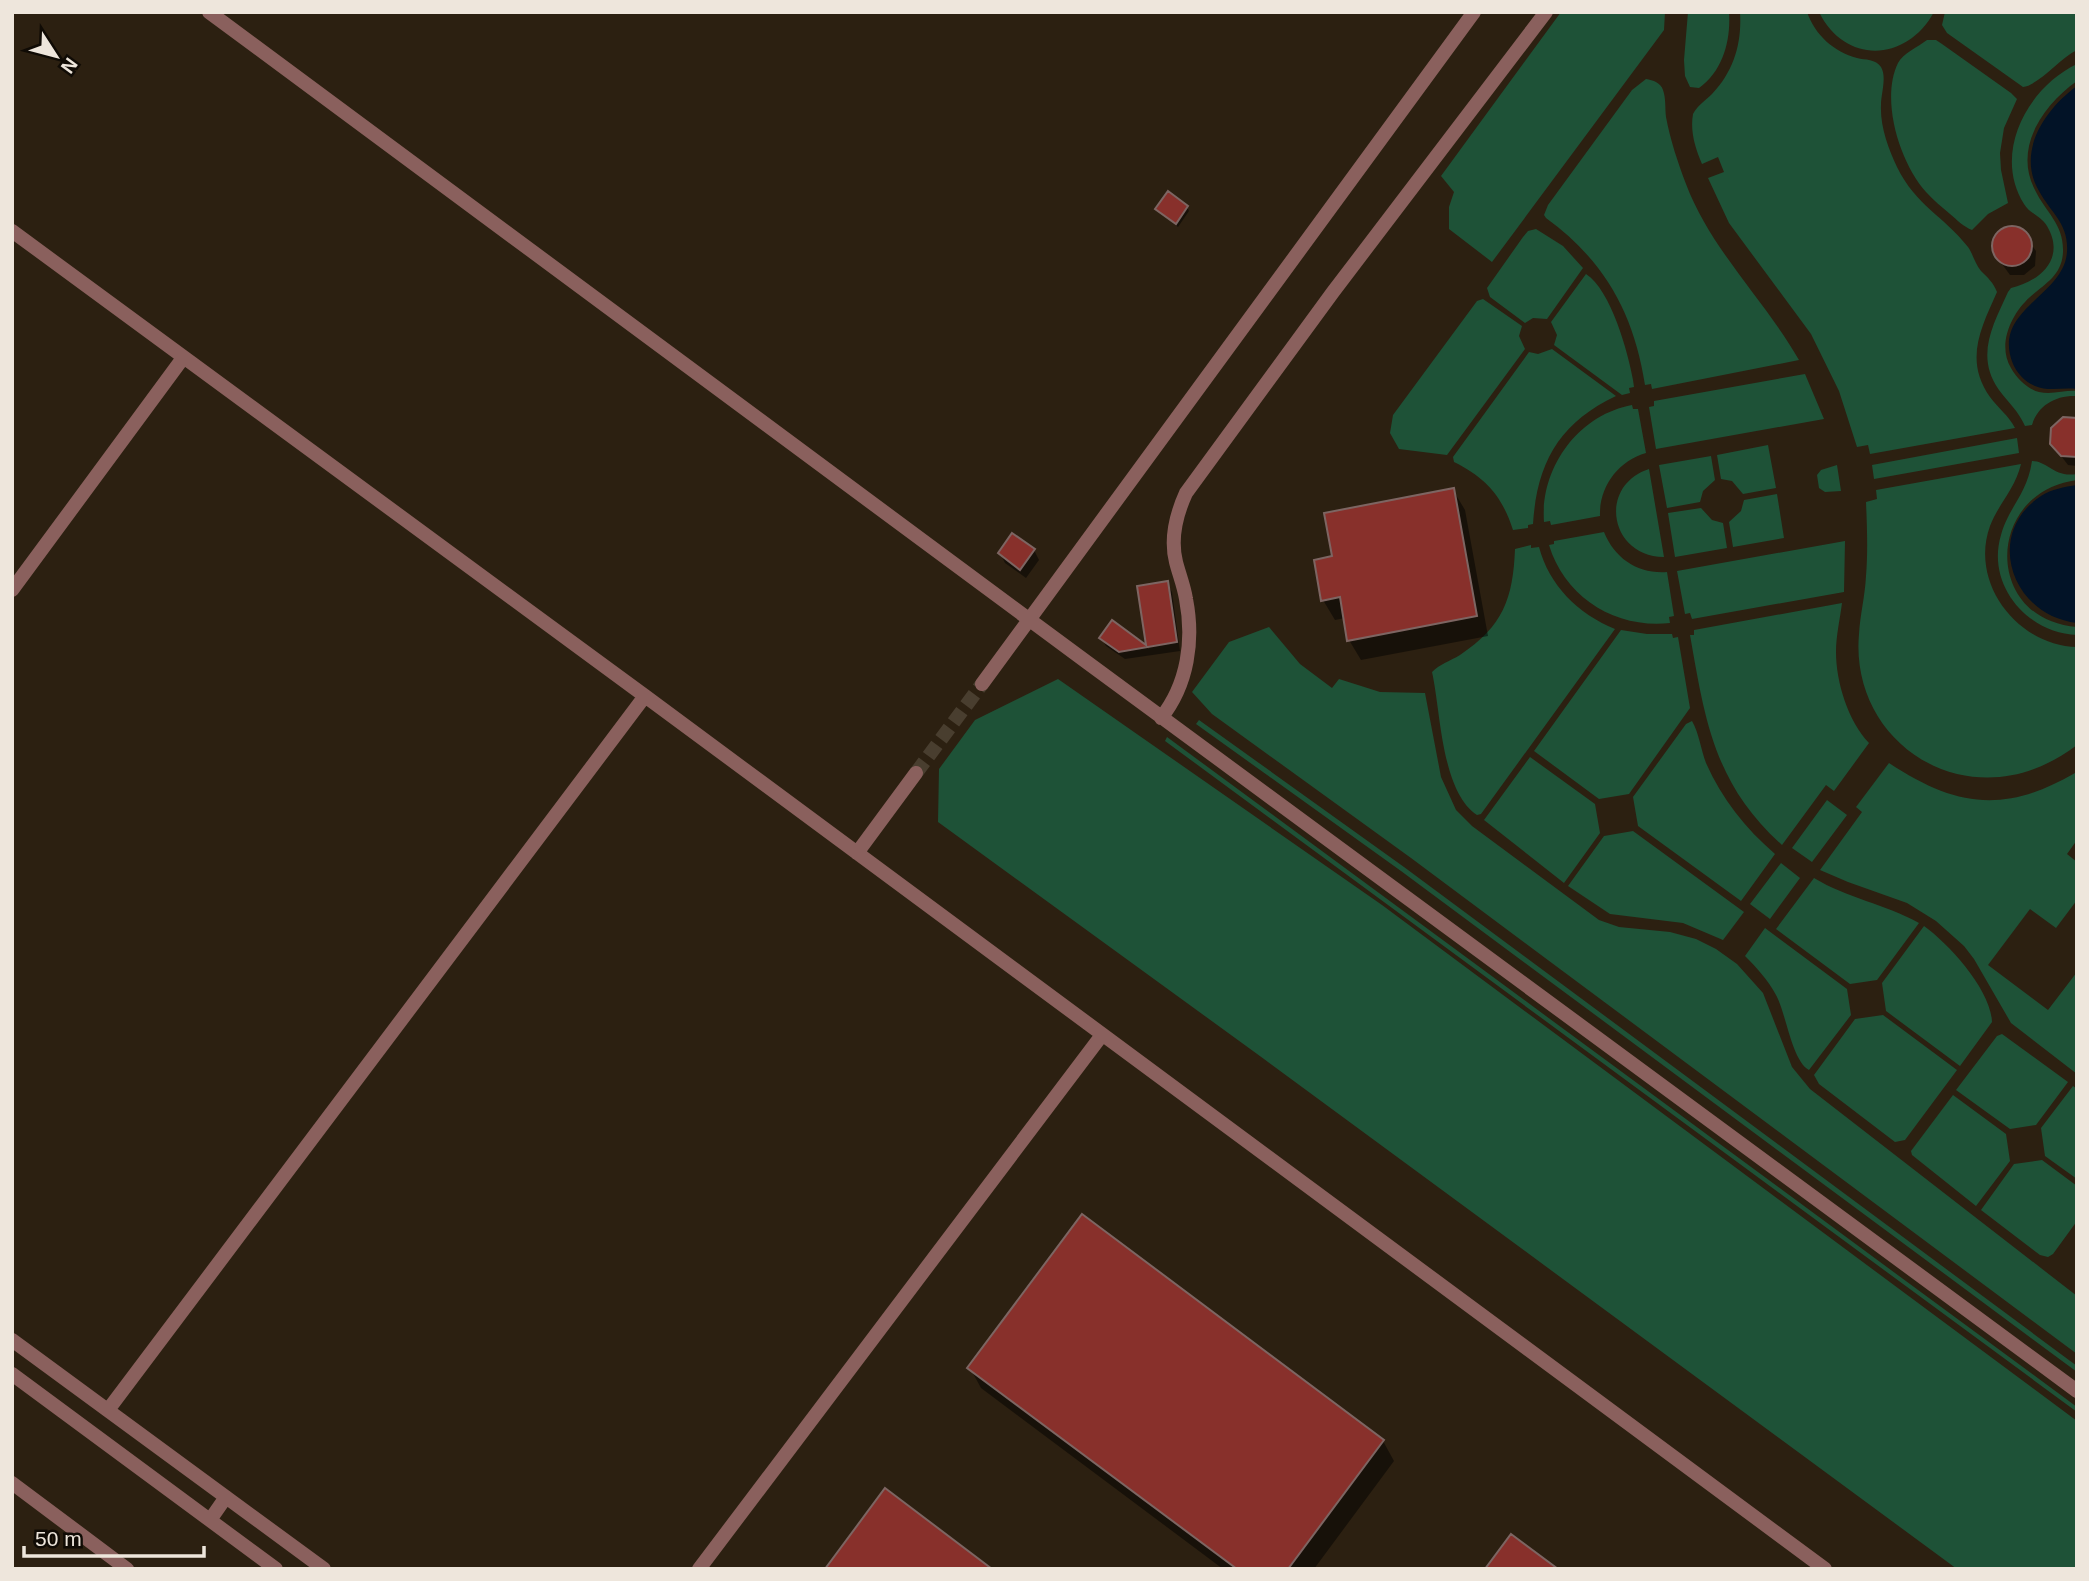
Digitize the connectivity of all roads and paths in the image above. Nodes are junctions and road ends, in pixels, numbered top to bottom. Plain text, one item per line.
1 (209, 12) edge
2 (1474, 12) edge
3 (1546, 12) edge
4 (12, 232) edge
5 (183, 358) junction
6 (12, 590) edge
7 (1030, 618) junction
8 (982, 684) tunnel mouth
9 (645, 696) junction
10 (1161, 718) junction
11 (916, 774) tunnel mouth
12 (857, 853) junction
13 (1102, 1035) junction
14 (12, 1340) edge
15 (12, 1374) edge
16 (2077, 1391) edge
17 (108, 1410) junction
18 (12, 1483) edge
19 (226, 1497) junction
20 (209, 1520) junction
21 (127, 1569) edge
22 (276, 1569) edge
23 (324, 1569) edge
24 (699, 1569) edge
25 (1825, 1569) edge

1 - 7 street
2 - 7 street
3 - 10 street
4 - 5 street
5 - 6 street
5 - 9 street
7 - 8 street
7 - 10 street
9 - 12 street
9 - 17 street
10 - 16 street
11 - 12 street
12 - 13 street
13 - 24 street
13 - 25 street
14 - 17 street
15 - 20 street
17 - 19 street
18 - 21 street
19 - 20 street
19 - 23 street
20 - 22 street

